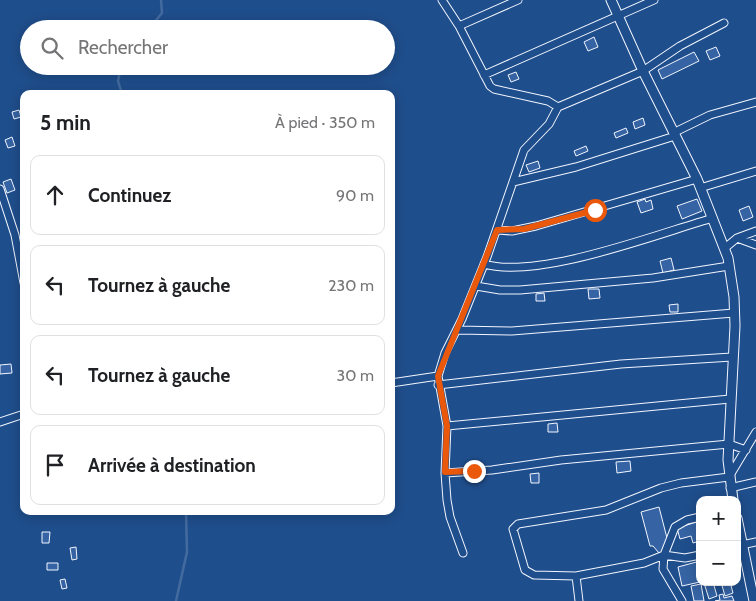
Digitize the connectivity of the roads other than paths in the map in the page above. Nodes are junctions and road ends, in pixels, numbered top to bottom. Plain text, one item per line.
1 (442, 0) edge
2 (518, 0) edge
3 (611, 0) edge
4 (654, 0) edge
5 (618, 15) junction
6 (724, 23) dead end
7 (459, 26) junction
8 (643, 71) junction
9 (484, 75) junction
10 (756, 102) edge
11 (558, 107) junction
12 (674, 134) junction
13 (756, 171) edge
14 (697, 179) junction
15 (513, 182) junction
16 (700, 188) junction
17 (0, 190) edge
18 (714, 218) junction
19 (497, 230) junction
20 (756, 231) edge
21 (737, 238) junction
22 (756, 245) edge
23 (725, 248) junction
24 (20, 262) edge
25 (484, 264) junction
26 (729, 266) junction
27 (476, 286) junction
28 (734, 314) junction
29 (457, 330) junction
30 (732, 357) junction
31 (438, 376) junction
32 (395, 383) edge
33 (438, 385) junction
34 (730, 399) junction
35 (20, 415) edge
36 (0, 422) edge
37 (447, 426) junction
38 (756, 432) edge
39 (729, 444) junction
40 (746, 450) junction
41 (445, 472) junction
42 (729, 477) junction
43 (756, 482) edge
44 (730, 488) junction
45 (732, 496) edge
46 (696, 518) edge
47 (741, 542) edge
48 (756, 542) edge
49 (741, 546) edge
50 (463, 553) dead end
51 (664, 555) junction
52 (696, 556) edge
53 (576, 576) junction
54 (754, 594) edge
55 (679, 600) edge
56 (579, 601) edge

1 - 7 street
2 - 7 street
3 - 5 street
4 - 5 street
5 - 8 street
5 - 9 street
6 - 8 street
7 - 9 street
8 - 11 street
8 - 12 street
9 - 11 street
10 - 12 street
11 - 15 street
12 - 14 street
12 - 15 street
13 - 16 street
14 - 16 street
14 - 19 street
15 - 19 street
16 - 18 street
17 - 24 street
18 - 23 street
18 - 25 street
19 - 25 street
20 - 21 street
21 - 22 street
21 - 23 street
23 - 26 street
25 - 27 street
26 - 27 street
26 - 28 street
27 - 29 street
28 - 29 street
28 - 30 street
29 - 31 street
30 - 33 street
30 - 34 street
31 - 32 street
31 - 33 street
33 - 37 street
34 - 37 street
34 - 39 street
35 - 36 street
37 - 41 street
38 - 40 street
39 - 40 street
39 - 41 street
39 - 42 street
40 - 42 street
41 - 50 street
42 - 44 street
42 - 53 street
43 - 44 street
44 - 45 street
46 - 51 street
47 - 48 street
49 - 54 street
51 - 52 street
51 - 53 street
51 - 55 street
53 - 56 street

